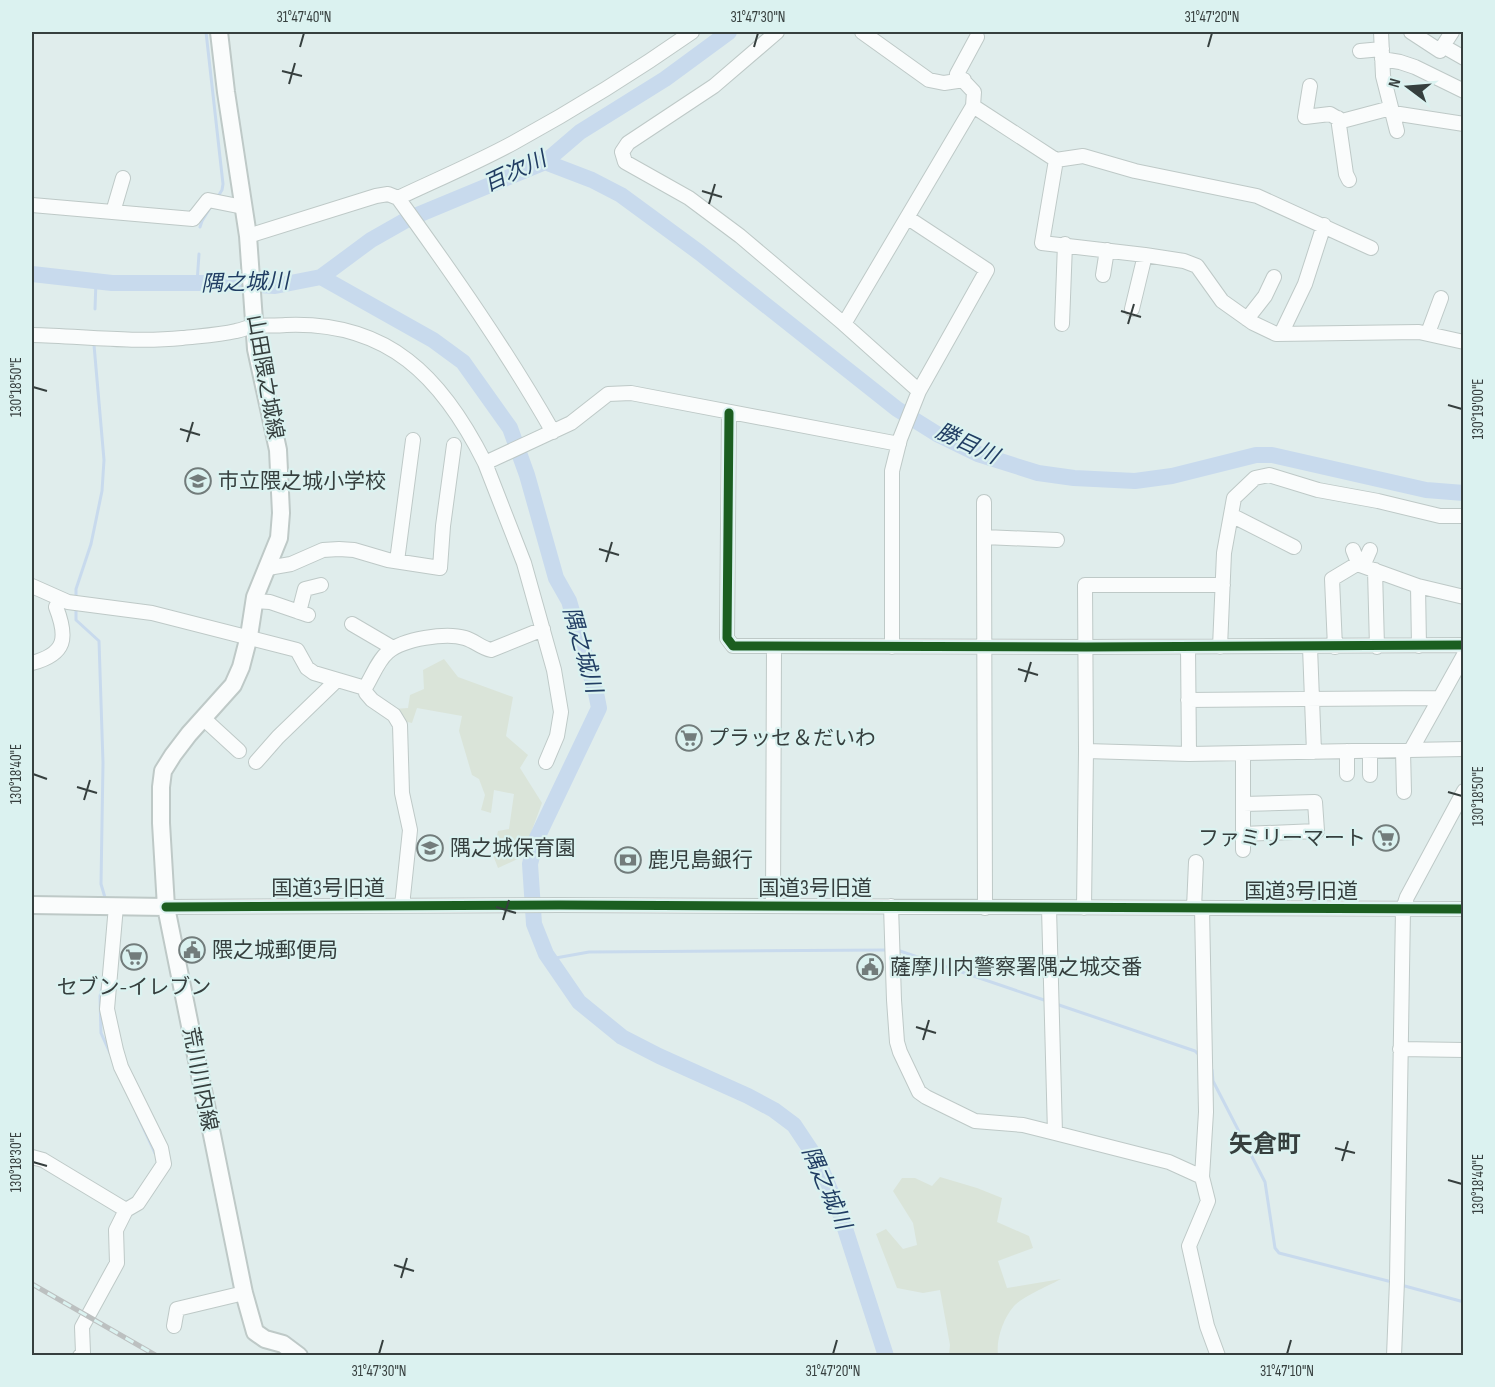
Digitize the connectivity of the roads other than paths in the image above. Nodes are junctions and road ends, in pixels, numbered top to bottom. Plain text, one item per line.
1 (219, 32) edge
2 (692, 32) edge
3 (777, 32) edge
4 (862, 32) edge
5 (1381, 32) edge
6 (1411, 32) edge
7 (1452, 32) edge
8 (977, 37) dead end
9 (1443, 46) junction
10 (1360, 51) dead end
11 (1382, 54) junction
12 (1464, 58) edge
13 (964, 80) junction
14 (1310, 86) dead end
15 (1464, 92) edge
16 (974, 106) junction
17 (1392, 111) junction
18 (1338, 118) junction
19 (1464, 123) edge
20 (1397, 131) dead end
21 (1056, 160) junction
22 (123, 178) dead end
23 (1349, 180) dead end
24 (399, 200) junction
25 (32, 205) edge
26 (243, 207) junction
27 (113, 212) junction
28 (908, 218) junction
29 (1324, 225) junction
30 (248, 242) junction
31 (1065, 244) junction
32 (1371, 248) dead end
33 (1107, 250) junction
34 (1145, 255) junction
35 (1103, 275) dead end
36 (1274, 277) dead end
37 (1441, 298) dead end
38 (1132, 309) dead end
39 (1247, 319) junction
40 (254, 324) junction
41 (844, 324) junction
42 (1062, 324) dead end
43 (1428, 333) junction
44 (1281, 334) junction
45 (32, 335) edge
46 (1464, 342) edge
47 (918, 394) junction
48 (729, 413) junction
49 (553, 432) junction
50 (413, 440) dead end
51 (899, 442) junction
52 (454, 445) dead end
53 (487, 463) junction
54 (984, 502) dead end
55 (1231, 515) junction
56 (1464, 516) edge
57 (984, 537) junction
58 (1058, 540) dead end
59 (1294, 547) dead end
60 (1353, 550) dead end
61 (1370, 550) dead end
62 (397, 561) junction
63 (1366, 567) junction
64 (268, 568) junction
65 (321, 585) dead end
66 (1223, 585) junction
67 (32, 586) edge
68 (1418, 586) junction
69 (1464, 597) edge
70 (70, 601) junction
71 (254, 601) junction
72 (352, 624) dead end
73 (543, 629) junction
74 (249, 636) junction
75 (1464, 645) edge
76 (774, 646) junction
77 (1419, 646) junction
78 (892, 647) junction
79 (986, 647) junction
80 (1086, 647) junction
81 (1188, 647) junction
82 (1220, 647) junction
83 (1310, 647) junction
84 (1335, 647) junction
85 (1377, 647) junction
86 (393, 648) junction
87 (1464, 655) edge
88 (32, 663) edge
89 (337, 680) junction
90 (365, 688) junction
91 (1438, 698) junction
92 (1312, 699) junction
93 (1188, 700) junction
94 (203, 718) junction
95 (1464, 749) edge
96 (239, 751) dead end
97 (1086, 751) junction
98 (1347, 751) junction
99 (1370, 751) junction
100 (1407, 751) junction
101 (1314, 752) junction
102 (1243, 753) junction
103 (1189, 754) junction
104 (256, 762) dead end
105 (546, 762) dead end
106 (1347, 774) dead end
107 (1370, 776) dead end
108 (1464, 790) edge
109 (1404, 792) dead end
110 (1243, 804) junction
111 (1243, 834) junction
112 (1243, 850) dead end
113 (1196, 862) dead end
114 (32, 905) edge
115 (110, 906) junction
116 (402, 906) junction
117 (773, 906) junction
118 (891, 906) junction
119 (166, 907) junction
120 (985, 908) junction
121 (1049, 908) junction
122 (1084, 908) junction
123 (1198, 908) junction
124 (1403, 909) junction
125 (1464, 909) edge
126 (1400, 1050) junction
127 (1464, 1050) edge
128 (1055, 1132) junction
129 (32, 1157) edge
130 (1202, 1177) junction
131 (126, 1210) junction
132 (244, 1293) junction
133 (174, 1326) dead end
134 (80, 1356) edge
135 (299, 1356) edge
136 (1218, 1356) edge
137 (1394, 1356) edge

1 - 26 main road, 山田隈之城線
2 - 24 street
3 - 41 street
4 - 13 street
5 - 11 street
6 - 9 street
7 - 9 street
8 - 13 street
9 - 12 street
10 - 11 street
11 - 15 street
11 - 17 street
13 - 16 street
14 - 18 street
16 - 21 street
16 - 28 street
17 - 18 street
17 - 19 street
17 - 20 street
18 - 23 street
21 - 29 street
21 - 31 street
22 - 27 street
24 - 30 street
24 - 49 street
25 - 27 street
26 - 27 street
26 - 30 main road, 山田隈之城線
28 - 41 street
28 - 47 street
29 - 32 street
29 - 44 street
30 - 40 main road, 山田隈之城線
31 - 33 street
31 - 42 street
33 - 34 street
33 - 35 street
34 - 38 street
34 - 39 street
36 - 39 street
37 - 43 street
39 - 44 street
40 - 45 street
40 - 53 street
40 - 64 main road, 山田隈之城線
41 - 47 street
43 - 44 street
43 - 46 street
47 - 51 street
48 - 49 street
48 - 51 street
48 - 76 street
49 - 53 street
50 - 62 street
51 - 78 street
52 - 62 street
53 - 73 street
54 - 57 street
55 - 56 street
55 - 59 street
55 - 66 street
57 - 58 street
57 - 79 street
60 - 63 street
61 - 63 street
62 - 64 street
63 - 68 street
63 - 84 street
63 - 85 street
64 - 71 main road, 山田隈之城線
65 - 71 street
66 - 80 street
66 - 82 street
67 - 70 street
68 - 69 street
68 - 77 street
70 - 74 street
70 - 88 street
71 - 74 main road, 山田隈之城線
72 - 86 street
73 - 86 street
73 - 105 street
74 - 89 street
74 - 94 main road, 山田隈之城線
75 - 77 street
76 - 78 street
76 - 117 street
77 - 85 street
78 - 79 street
79 - 80 street
79 - 120 street
80 - 81 street
80 - 97 street
81 - 82 street
81 - 93 street
82 - 83 street
83 - 84 street
83 - 92 street
84 - 85 street
86 - 90 street
87 - 91 street
89 - 90 street
89 - 104 street
90 - 116 street
91 - 92 street
91 - 100 street
92 - 93 street
92 - 101 street
93 - 103 street
94 - 96 street
94 - 119 main road, 山田隈之城線
95 - 100 street
97 - 103 street
97 - 122 street
98 - 99 street
98 - 101 street
98 - 106 street
99 - 100 street
99 - 107 street
100 - 109 street
101 - 102 street
102 - 103 street
102 - 110 street
108 - 124 street
110 - 111 street
110 - 111 street
111 - 112 street
113 - 123 street
114 - 115 main road
115 - 119 main road
115 - 131 street
116 - 117 street, 国道3号旧道
116 - 119 street, 国道3号旧道
117 - 118 street, 国道3号旧道
118 - 120 street, 国道3号旧道
118 - 128 street
119 - 132 main road, 荒川川内線
120 - 121 street, 国道3号旧道
121 - 122 street, 国道3号旧道
121 - 128 street
122 - 123 street, 国道3号旧道
123 - 124 street, 国道3号旧道
123 - 130 street
124 - 125 street, 国道3号旧道
124 - 126 street
126 - 127 street
126 - 137 street
128 - 130 street
129 - 131 street
130 - 136 street
131 - 134 street
132 - 133 street
132 - 135 main road, 荒川川内線

